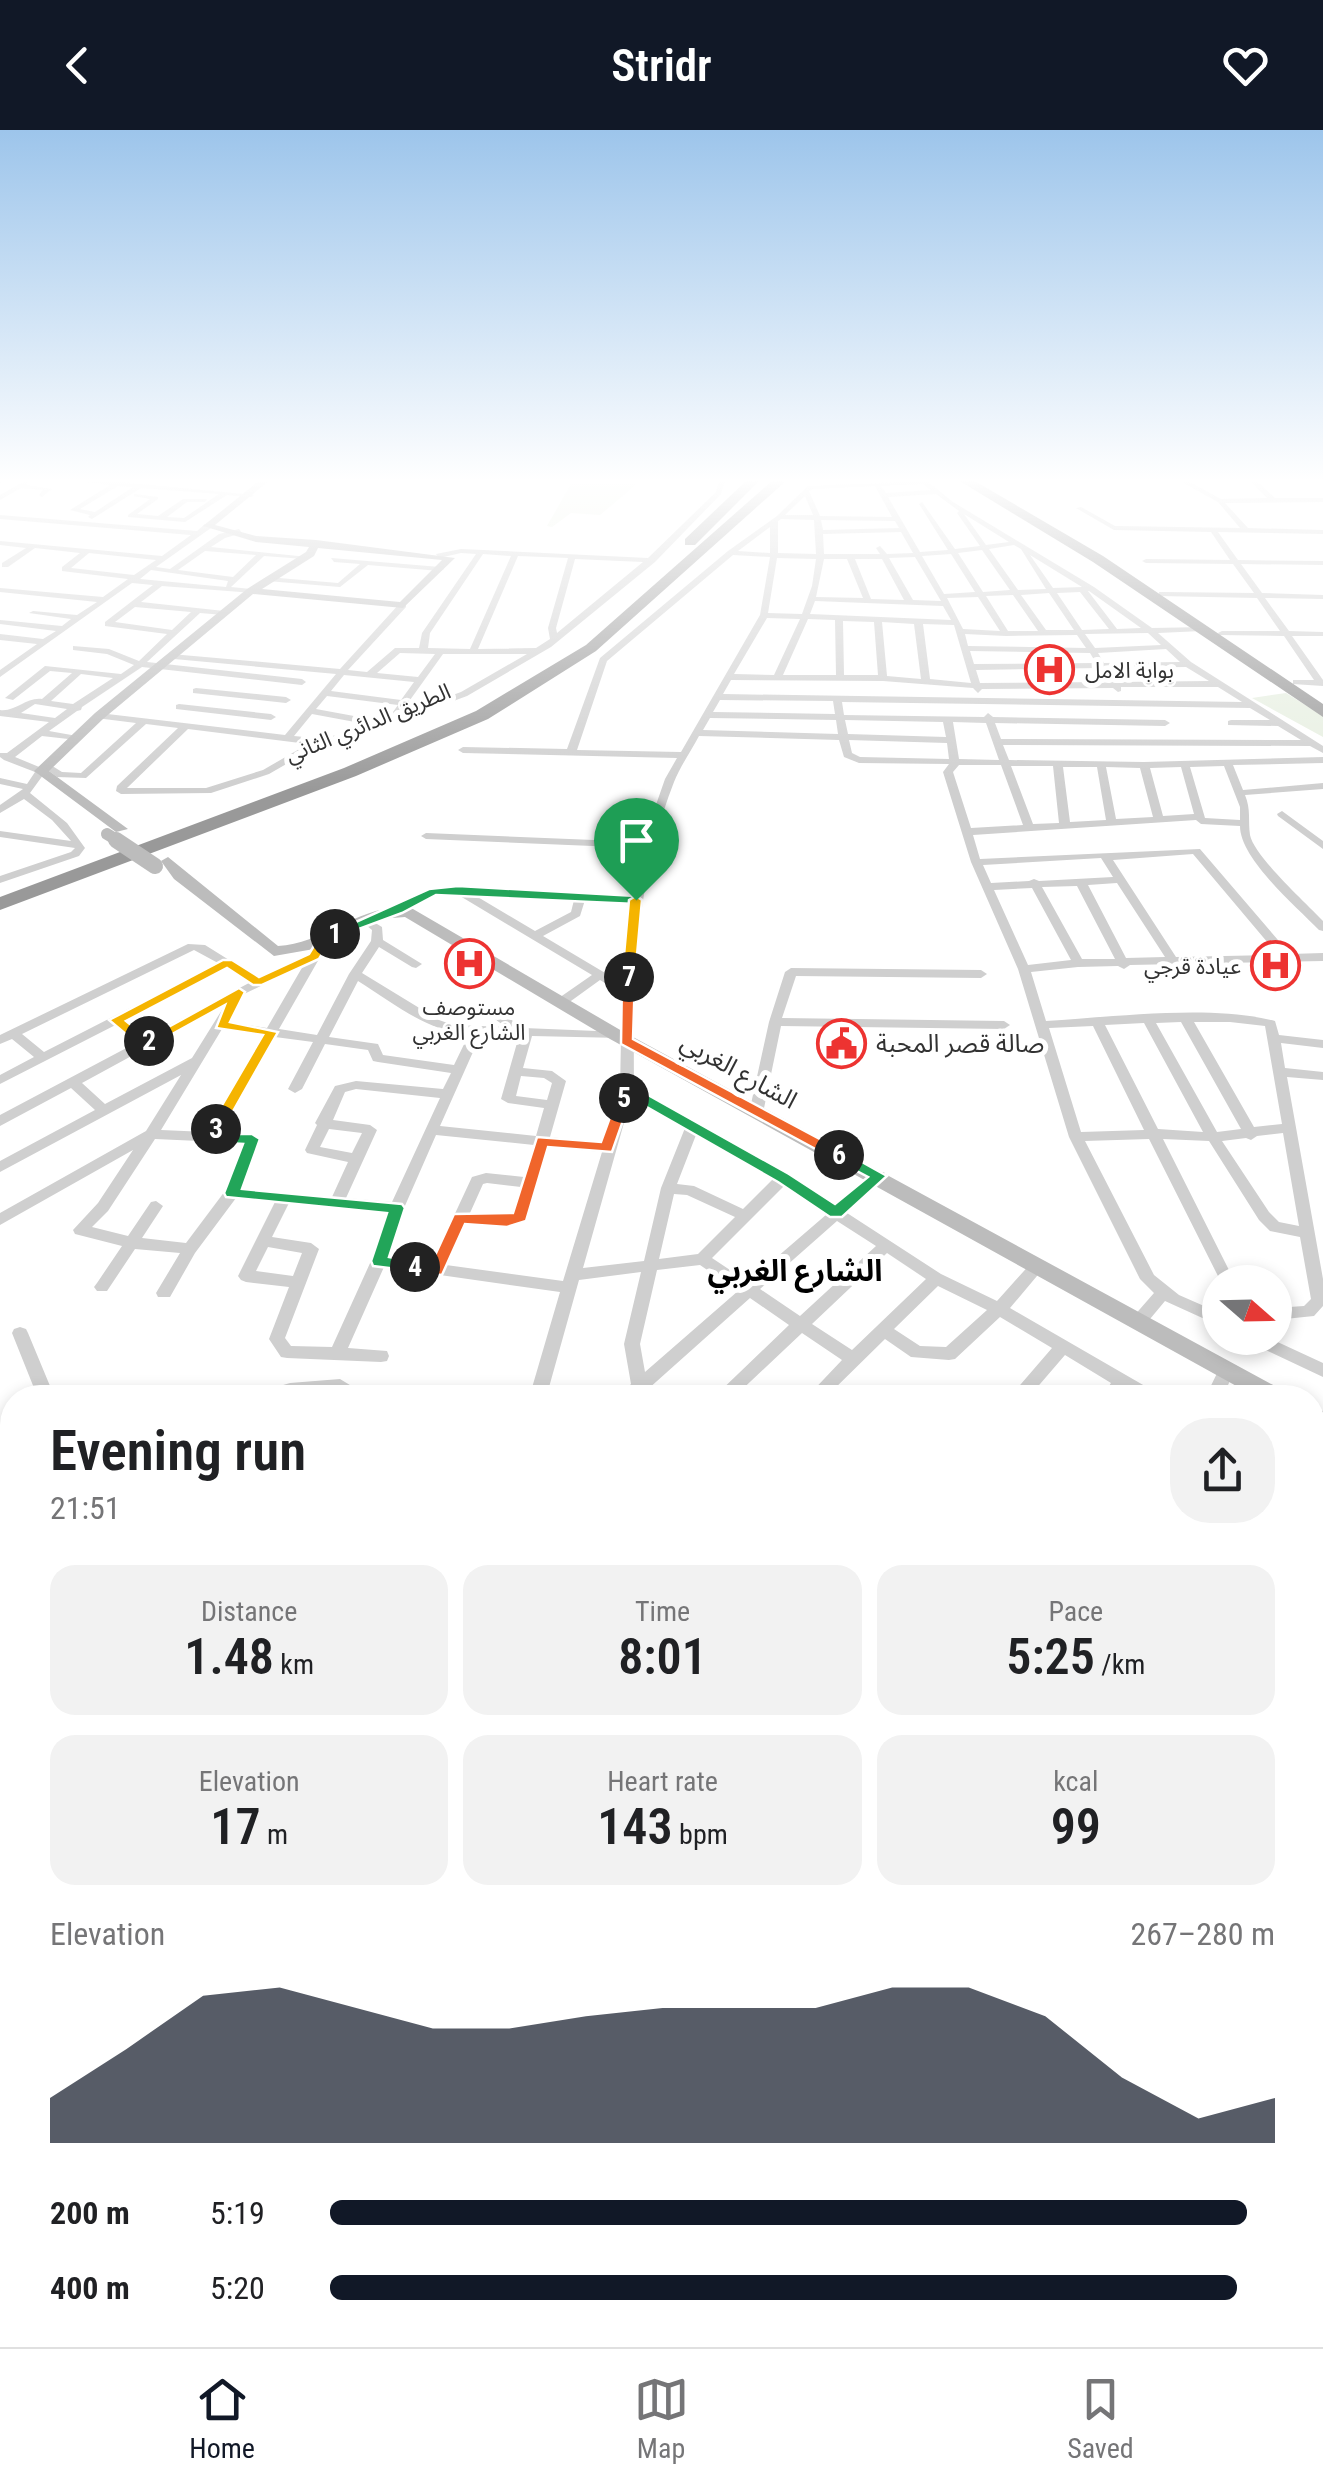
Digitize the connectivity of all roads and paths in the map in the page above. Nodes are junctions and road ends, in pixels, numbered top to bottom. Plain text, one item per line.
1 (129, 583) edge
2 (231, 583) edge
3 (261, 583) edge
4 (427, 583) edge
5 (459, 583) edge
6 (503, 583) edge
7 (565, 583) edge
8 (641, 583) edge
9 (646, 583) edge
10 (650, 583) edge
11 (695, 583) edge
12 (769, 583) edge
13 (817, 583) edge
14 (861, 583) edge
15 (900, 583) edge
16 (936, 583) edge
17 (975, 583) edge
18 (1009, 583) edge
19 (1045, 583) edge
20 (1077, 583) edge
21 (1133, 583) edge
22 (1145, 583) edge
23 (1250, 583) edge
24 (161, 584) joint
25 (225, 589) junction
26 (0, 590) edge
27 (1087, 590) junction
28 (250, 591) junction
29 (1051, 592) junction
30 (982, 594) junction
31 (1016, 594) junction
32 (1162, 594) junction
33 (1259, 596) junction
34 (1323, 597) edge
35 (106, 600) junction
36 (814, 600) junction
37 (946, 600) junction
38 (868, 601) junction
39 (910, 603) junction
40 (131, 604) junction
41 (404, 606) junction
42 (166, 608) junction
43 (198, 610) junction
44 (33, 612) dead end
45 (224, 612) junction
46 (764, 615) junction
47 (807, 617) junction
48 (81, 618) junction
49 (839, 618) junction
50 (878, 619) junction
51 (0, 622) edge
52 (918, 622) junction
53 (959, 627) junction
54 (138, 629) junction
55 (64, 630) junction
56 (1078, 630) junction
57 (1114, 630) junction
58 (1202, 630) junction
59 (1152, 631) junction
60 (171, 632) junction
61 (1042, 632) junction
62 (1222, 632) junction
63 (1006, 634) junction
64 (1286, 634) junction
65 (1323, 634) edge
66 (1, 638) edge
67 (554, 640) junction
68 (48, 641) junction
69 (1166, 647) junction
70 (76, 648) junction
71 (964, 648) junction
72 (1093, 651) junction
73 (424, 652) junction
74 (440, 652) junction
75 (473, 652) junction
76 (538, 652) junction
77 (356, 655) junction
78 (174, 656) junction
79 (387, 657) junction
80 (139, 664) junction
81 (1188, 664) junction
82 (160, 667) junction
83 (1104, 667) junction
84 (48, 668) junction
85 (970, 668) junction
86 (312, 670) junction
87 (78, 673) junction
88 (214, 673) junction
89 (0, 674) edge
90 (343, 674) junction
91 (369, 674) junction
92 (124, 676) junction
93 (387, 677) junction
94 (728, 677) junction
95 (148, 678) junction
96 (777, 678) junction
97 (840, 678) junction
98 (883, 678) junction
99 (422, 680) junction
100 (926, 680) junction
101 (302, 682) junction
102 (1296, 682) junction
103 (1322, 683) edge
104 (1115, 684) junction
105 (1220, 684) junction
106 (976, 686) junction
107 (196, 691) junction
108 (326, 693) junction
109 (10, 697) edge
110 (718, 697) junction
111 (364, 698) junction
112 (286, 700) junction
113 (838, 701) junction
114 (44, 702) junction
115 (982, 702) junction
116 (1323, 702) edge
117 (402, 703) junction
118 (1125, 703) junction
119 (1250, 705) junction
120 (179, 706) junction
121 (78, 708) junction
122 (310, 711) junction
123 (1323, 712) edge
124 (0, 713) edge
125 (12, 714) junction
126 (710, 714) junction
127 (99, 716) junction
128 (272, 716) junction
129 (842, 719) junction
130 (144, 720) junction
131 (58, 721) junction
132 (386, 722) junction
133 (948, 722) junction
134 (990, 722) junction
135 (1166, 722) dead end
136 (1281, 722) junction
137 (162, 723) junction
138 (1136, 723) junction
139 (1231, 723) dead end
140 (185, 727) junction
141 (41, 733) junction
142 (699, 733) junction
143 (254, 736) junction
144 (74, 738) junction
145 (844, 738) junction
146 (287, 739) junction
147 (950, 740) junction
148 (318, 742) junction
149 (997, 742) junction
150 (1147, 742) junction
151 (1236, 744) junction
152 (1318, 746) edge
153 (462, 750) dead end
154 (571, 752) junction
155 (685, 755) junction
156 (4, 756) edge
157 (1323, 760) edge
158 (955, 763) junction
159 (1058, 764) junction
160 (1101, 764) junction
161 (1228, 764) junction
162 (1248, 764) junction
163 (1004, 765) junction
164 (1144, 765) junction
165 (1185, 765) junction
166 (43, 768) junction
167 (0, 782) edge
168 (1323, 786) edge
169 (26, 790) junction
170 (1238, 793) junction
171 (0, 810) edge
172 (1282, 814) dead end
173 (1198, 817) junction
174 (1159, 820) junction
175 (1112, 823) junction
176 (1242, 823) junction
177 (1091, 824) junction
178 (1065, 826) junction
179 (1029, 828) junction
180 (964, 832) junction
181 (0, 834) edge
182 (426, 836) dead end
183 (80, 845) junction
184 (648, 845) junction
185 (1323, 846) edge
186 (1105, 856) junction
187 (976, 862) junction
188 (0, 880) edge
189 (1120, 880) junction
190 (1034, 882) junction
191 (1082, 884) junction
192 (986, 887) junction
193 (0, 890) edge
194 (458, 890) junction
195 (580, 897) junction
196 (636, 900) junction
197 (0, 904) edge
198 (397, 911) junction
199 (367, 920) junction
200 (1323, 928) edge
201 (534, 936) junction
202 (325, 938) junction
203 (377, 941) junction
204 (314, 956) junction
205 (1286, 957) junction
206 (1323, 958) edge
207 (1174, 962) junction
208 (228, 963) junction
209 (416, 964) dead end
210 (1078, 964) junction
211 (1124, 964) junction
212 (1024, 969) junction
213 (355, 974) junction
214 (601, 974) junction
215 (981, 974) dead end
216 (258, 982) junction
217 (628, 991) junction
218 (239, 992) junction
219 (560, 1003) junction
220 (494, 1012) dead end
221 (1186, 1019) junction
222 (116, 1020) junction
223 (1149, 1020) junction
224 (775, 1022) junction
225 (1098, 1022) junction
226 (1041, 1025) junction
227 (221, 1026) junction
228 (1004, 1026) dead end
229 (476, 1031) junction
230 (271, 1032) junction
231 (526, 1034) junction
232 (7, 1037) edge
233 (322, 1037) junction
234 (621, 1038) junction
235 (1274, 1038) junction
236 (144, 1043) junction
237 (1323, 1044) edge
238 (44, 1058) junction
239 (202, 1058) junction
240 (459, 1070) junction
241 (514, 1071) junction
242 (1278, 1072) junction
243 (1323, 1076) edge
244 (0, 1080) edge
245 (74, 1082) junction
246 (295, 1088) dead end
247 (627, 1090) junction
248 (448, 1094) junction
249 (553, 1106) junction
250 (103, 1110) junction
251 (756, 1113) junction
252 (2, 1116) edge
253 (322, 1124) junction
254 (692, 1126) junction
255 (1288, 1128) junction
256 (432, 1130) junction
257 (151, 1134) junction
258 (1156, 1134) junction
259 (1251, 1136) junction
260 (1076, 1137) junction
261 (1213, 1137) junction
262 (210, 1138) junction
263 (542, 1141) junction
264 (607, 1148) junction
265 (356, 1159) junction
266 (0, 1166) edge
267 (879, 1176) junction
268 (784, 1178) junction
269 (530, 1184) junction
270 (668, 1188) junction
271 (232, 1193) junction
272 (285, 1196) junction
273 (337, 1202) junction
274 (156, 1206) dead end
275 (397, 1208) junction
276 (836, 1212) junction
277 (746, 1216) junction
278 (460, 1218) junction
279 (0, 1220) edge
280 (1323, 1227) edge
281 (1305, 1228) junction
282 (263, 1240) junction
283 (133, 1243) junction
284 (885, 1246) junction
285 (190, 1249) junction
286 (702, 1259) junction
287 (379, 1261) junction
288 (1220, 1265) edge
289 (1036, 1266) junction
290 (652, 1267) junction
291 (436, 1271) junction
292 (936, 1278) junction
293 (573, 1281) junction
294 (300, 1283) junction
295 (102, 1287) dead end
296 (750, 1291) junction
297 (164, 1294) dead end
298 (1163, 1294) junction
299 (999, 1309) junction
300 (1202, 1312) edge
301 (1292, 1313) edge
302 (1139, 1321) junction
303 (799, 1323) junction
304 (884, 1330) junction
305 (20, 1334) dead end
306 (1062, 1346) junction
307 (337, 1354) junction
308 (1291, 1355) edge
309 (381, 1356) dead end
310 (854, 1359) junction
311 (1319, 1368) edge
312 (1227, 1370) junction
313 (1122, 1381) junction
314 (42, 1385) edge
315 (541, 1385) edge
316 (639, 1385) joint
317 (734, 1385) edge
318 (827, 1385) edge
319 (1028, 1385) edge
320 (1119, 1385) edge
321 (1129, 1385) edge
322 (1220, 1385) edge
323 (1254, 1385) edge

1 - 35 street
2 - 25 street
3 - 28 street
4 - 41 street
5 - 73 street
6 - 75 street
7 - 67 street
8 - 67 street
9 - 193 highway, الطريق الدائري الثاني
10 - 197 highway, الطريق الدائري الثاني
11 - 154 street
12 - 46 street
13 - 36 street
14 - 38 street
15 - 39 street
16 - 37 street
17 - 30 street
18 - 31 street
19 - 29 street
20 - 27 street
21 - 58 highway
22 - 32 highway
23 - 33 street
24 - 25 street
24 - 40 street
25 - 28 street
26 - 35 street
27 - 29 street
27 - 57 street
27 - 59 street
28 - 41 street
28 - 45 street
29 - 31 street
29 - 56 street
30 - 31 street
30 - 37 street
30 - 63 street
31 - 61 street
32 - 33 street
32 - 62 highway
33 - 34 street
33 - 64 street
35 - 48 street
36 - 38 street
36 - 47 street
37 - 39 street
37 - 53 street
38 - 39 street
40 - 42 street
40 - 54 street
41 - 77 street
42 - 43 street
42 - 54 street
43 - 45 street
43 - 60 street
44 - 48 street
45 - 78 street
46 - 47 street
46 - 94 street
47 - 49 street
47 - 96 street
48 - 55 street
49 - 50 street
49 - 97 street
50 - 52 street
50 - 98 street
51 - 55 street
52 - 53 street
52 - 100 street
53 - 63 street
53 - 71 street
54 - 60 street
55 - 68 street
56 - 57 street
56 - 61 street
56 - 72 street
57 - 59 street
58 - 59 street
58 - 123 highway
59 - 69 street
60 - 80 street
61 - 63 street
62 - 64 street
62 - 102 highway
64 - 65 street
64 - 103 street
66 - 68 street
67 - 76 street
68 - 70 street
68 - 89 street
69 - 72 street
69 - 81 street
70 - 80 street
70 - 84 street
71 - 72 street
71 - 85 street
72 - 83 street
73 - 74 street
73 - 79 street
74 - 75 street
74 - 99 street
75 - 76 street
76 - 132 street
77 - 79 street
77 - 90 street
78 - 82 street
78 - 86 street
79 - 91 street
80 - 82 street
80 - 92 street
81 - 83 street
81 - 105 street
82 - 88 street
82 - 95 street
83 - 85 street
83 - 104 street
84 - 87 street
84 - 109 street
85 - 106 street
86 - 90 street
86 - 101 street
87 - 92 street
87 - 114 street
88 - 101 street
88 - 107 street
90 - 91 street
90 - 108 street
91 - 93 street
92 - 95 street
92 - 121 street
93 - 99 street
93 - 111 street
94 - 96 street
94 - 110 street
95 - 127 street
96 - 97 street
97 - 98 street
98 - 100 street
99 - 117 street
100 - 106 street
101 - 112 street
102 - 103 street
102 - 116 highway
104 - 105 street
104 - 106 street
104 - 118 street
105 - 119 street
106 - 115 street
107 - 112 street
107 - 120 street
108 - 111 street
108 - 122 street
110 - 113 street
110 - 126 street
111 - 117 street
112 - 128 street
113 - 115 street
113 - 129 street
114 - 121 street
114 - 125 street
115 - 118 street
115 - 134 street
117 - 132 street
118 - 119 street
118 - 138 street
119 - 136 street
120 - 128 street
120 - 137 street
121 - 131 street
122 - 132 street
122 - 146 street
124 - 125 street
125 - 131 street
126 - 129 street
126 - 142 street
127 - 130 street
127 - 144 street
128 - 143 street
129 - 133 street
129 - 145 street
130 - 137 street
130 - 166 street
131 - 141 street
132 - 148 street
133 - 134 street
133 - 147 street
134 - 138 street
134 - 149 street
135 - 138 street
136 - 139 street
136 - 152 street
137 - 140 street
138 - 150 street
140 - 143 street
140 - 148 street
141 - 144 street
141 - 156 street
142 - 145 street
142 - 155 street
143 - 146 street
144 - 166 street
145 - 147 street
145 - 158 street
146 - 148 street
147 - 158 street
149 - 150 street
149 - 163 street
150 - 151 street
151 - 152 street
151 - 162 street
153 - 154 street
154 - 155 street
155 - 184 street
156 - 166 street
157 - 162 street
158 - 163 street
158 - 180 street
159 - 160 street
159 - 163 street
159 - 178 street
160 - 164 street
160 - 175 street
161 - 162 street
161 - 165 street
161 - 170 street
163 - 179 street
164 - 165 street
164 - 174 street
165 - 173 street
166 - 169 street
166 - 202 street, bridge
167 - 169 street
168 - 170 street
169 - 171 street
169 - 183 street
170 - 176 street
172 - 185 street
173 - 174 street
173 - 176 street
174 - 175 street
175 - 177 street
176 - 200 street
177 - 178 street
177 - 186 street
178 - 179 street
179 - 180 street
180 - 187 street
181 - 183 street
182 - 184 street
183 - 188 street
184 - 196 street
186 - 187 street
186 - 189 street
186 - 205 street
187 - 192 street
189 - 191 street
189 - 207 street
190 - 191 street
190 - 192 street
190 - 210 street
191 - 211 street
192 - 212 street
194 - 195 street
194 - 198 street
194 - 201 street
195 - 196 street
195 - 201 street
196 - 217 street
198 - 199 street
198 - 219 street, الشارع الغربي
199 - 202 street
199 - 203 street
201 - 214 street
202 - 204 street
203 - 209 street
203 - 213 street
204 - 216 street
204 - 230 street
205 - 206 street
205 - 207 street
207 - 211 street
208 - 216 street
208 - 222 street
208 - 232 street
210 - 211 street
210 - 212 street
212 - 226 street
213 - 229 street
213 - 233 street
214 - 217 street
214 - 219 street
215 - 224 street
216 - 218 street
217 - 234 street
218 - 227 street
218 - 236 street
219 - 234 street, الشارع الغربي
220 - 231 street
221 - 223 street
221 - 235 street
221 - 259 street
222 - 236 street
222 - 238 street
223 - 225 street
223 - 261 street
224 - 228 street
224 - 251 street
225 - 226 street
225 - 258 street
226 - 260 street
227 - 230 street
227 - 239 street
229 - 231 street
229 - 240 street
230 - 233 street
230 - 262 street
231 - 234 street
231 - 241 street
232 - 238 street
233 - 240 street
233 - 246 street
234 - 247 street
234 - 251 street, الشارع الغربي
235 - 237 street
235 - 242 street
236 - 245 street
238 - 244 street
239 - 250 street
239 - 257 street
240 - 248 street
241 - 249 street
241 - 249 street
242 - 243 street
242 - 255 street
245 - 250 street
245 - 252 street
247 - 254 street
247 - 264 street
248 - 253 street
248 - 256 street
249 - 263 street
250 - 266 street
251 - 267 street, الشارع الغربي
253 - 265 street
253 - 265 street
254 - 268 street
254 - 270 street
255 - 259 street
255 - 281 street
256 - 263 street
256 - 275 street
257 - 262 street
257 - 279 street
257 - 283 street
258 - 260 street
258 - 261 street
258 - 288 street
259 - 261 street
260 - 298 street
261 - 281 street
262 - 271 street
263 - 264 street
263 - 269 street
264 - 293 street
265 - 273 street
267 - 276 street
267 - 289 street, الشارع الغربي
268 - 276 street
268 - 277 street
269 - 278 street
269 - 278 street
270 - 277 street
270 - 290 street
271 - 272 street
271 - 285 street
272 - 273 street
272 - 282 street
273 - 275 street
274 - 283 street
275 - 287 street
276 - 284 street
276 - 296 street
277 - 286 street
278 - 291 street
280 - 281 street
281 - 301 street
282 - 294 street
282 - 294 street
283 - 285 street
283 - 295 street
284 - 292 street
284 - 303 street
285 - 297 street
286 - 290 street
286 - 296 street
287 - 291 street
287 - 307 street
289 - 299 street
289 - 302 street, الشارع الغربي
290 - 293 street
290 - 316 street
291 - 293 street
292 - 299 street
292 - 304 street
293 - 315 street
294 - 307 street
296 - 303 street
296 - 316 street
298 - 300 street
298 - 302 street
299 - 304 street
299 - 306 street
302 - 312 street, الشارع الغربي
303 - 310 street
303 - 317 street
304 - 310 street
305 - 314 street
306 - 313 street
306 - 319 street
307 - 309 street
308 - 311 street
310 - 318 street
312 - 322 street
312 - 323 street, الشارع الغربي
313 - 320 street
313 - 321 street

